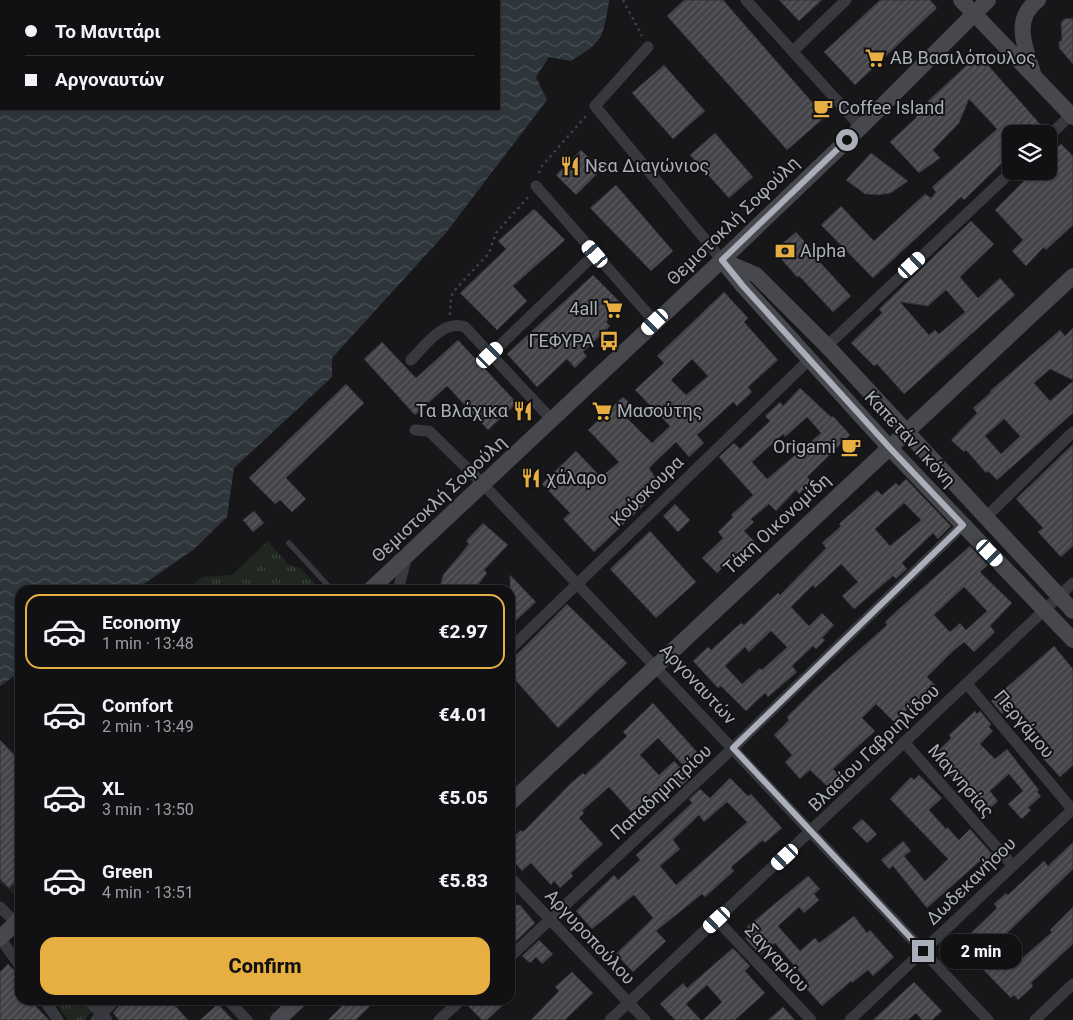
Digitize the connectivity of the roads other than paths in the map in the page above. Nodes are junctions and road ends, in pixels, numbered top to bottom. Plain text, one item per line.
1 (746, 0) edge
2 (846, 0) edge
3 (961, 0) edge
4 (988, 0) edge
5 (1038, 0) edge
6 (973, 14) junction
7 (648, 47) road end
8 (794, 51) junction
9 (1034, 75) junction
10 (1072, 116) edge
11 (861, 127) junction
12 (1057, 129) edge
13 (1002, 180) edge
14 (536, 186) road end
15 (595, 254) junction
16 (722, 260) junction
17 (1073, 276) edge
18 (655, 322) junction
19 (827, 346) junction
20 (490, 355) junction
21 (810, 359) junction
22 (411, 360) dead end
23 (553, 421) junction
24 (415, 430) dead end
25 (906, 432) junction
26 (1073, 432) edge
27 (889, 447) junction
28 (483, 484) junction
29 (986, 517) junction
30 (963, 525) junction
31 (289, 543) dead end
32 (407, 556) junction
33 (1073, 582) edge
34 (577, 583) junction
35 (327, 585) edge
36 (375, 585) edge
37 (399, 585) edge
38 (1059, 596) junction
39 (1044, 610) junction
40 (1073, 611) edge
41 (1073, 640) edge
42 (515, 645) edge
43 (656, 666) junction
44 (967, 684) junction
45 (904, 742) junction
46 (733, 748) junction
47 (515, 797) edge
48 (1073, 809) edge
49 (812, 832) junction
50 (1013, 866) junction
51 (515, 882) edge
52 (1, 909) edge
53 (15, 920) edge
54 (717, 920) junction
55 (550, 921) junction
56 (15, 926) edge
57 (0, 938) edge
58 (923, 951) junction
59 (515, 952) edge
60 (15, 959) edge
61 (1073, 984) edge
62 (628, 1003) junction
63 (48, 1005) edge
64 (92, 1005) edge
65 (111, 1005) edge
66 (233, 1005) edge
67 (294, 1005) edge
68 (456, 1005) edge
69 (284, 1016) edge
70 (102, 1018) edge
71 (58, 1020) edge
72 (247, 1020) edge
73 (439, 1020) edge
74 (610, 1020) edge
75 (644, 1020) edge
76 (811, 1020) edge
77 (850, 1020) edge
78 (988, 1020) edge
79 (1035, 1020) edge

1 - 8 street
2 - 8 street
3 - 6 main road
4 - 6 main road, Θεμιστοκλή Σοφούλη
5 - 9 main road
6 - 9 main road
6 - 11 main road, Θεμιστοκλή Σοφούλη
7 - 16 street, Καπετάν Γκόνη
8 - 11 street
9 - 10 main road
10 - 12 street
11 - 16 main road, Θεμιστοκλή Σοφούλη
13 - 19 street
14 - 15 street
15 - 18 street
15 - 20 street
16 - 18 main road, Θεμιστοκλή Σοφούλη
16 - 19 main road, Καπετάν Γκόνη
16 - 21 main road, Καπετάν Γκόνη
17 - 25 main road, Τάκη Οικονομίδη
18 - 23 main road, Θεμιστοκλή Σοφούλη
19 - 25 main road, Καπετάν Γκόνη
20 - 22 street
20 - 23 street
21 - 27 main road, Καπετάν Γκόνη
21 - 34 street, Κούσκουρα
23 - 28 main road, Θεμιστοκλή Σοφούλη
24 - 28 street, Αργοναυτών
25 - 27 main road, Τάκη Οικονομίδη
25 - 29 main road, Καπετάν Γκόνη
26 - 29 street
27 - 30 main road, Καπετάν Γκόνη
27 - 43 main road, Τάκη Οικονομίδη
28 - 32 main road, Θεμιστοκλή Σοφούλη
28 - 34 street, Αργοναυτών
29 - 38 main road, Καπετάν Γκόνη
30 - 39 main road, Καπετάν Γκόνη
30 - 46 street, Παπαδημητρίου
31 - 35 lane
32 - 36 main road, Θεμιστοκλή Σοφούλη
32 - 37 street
33 - 38 street, Βλασίου Γαβριηλίδου
34 - 42 street, Κούσκουρα
34 - 43 street, Αργοναυτών
38 - 39 street, Βλασίου Γαβριηλίδου
38 - 40 main road, Καπετάν Γκόνη
39 - 41 main road, Καπετάν Γκόνη
39 - 44 street, Βλασίου Γαβριηλίδου
43 - 46 street, Αργοναυτών
43 - 47 main road, Τάκη Οικονομίδη
44 - 45 street, Βλασίου Γαβριηλίδου
44 - 48 street, Περγάμου
45 - 49 street, Βλασίου Γαβριηλίδου
45 - 50 street, Μαγνησίας
46 - 49 street, Αργοναυτών
46 - 55 street, Παπαδημητρίου
48 - 50 street, Δωδεκανήσου
49 - 54 street, Βλασίου Γαβριηλίδου
49 - 58 street, Αργοναυτών
50 - 58 street, Δωδεκανήσου
51 - 55 street, Αργυροπούλου
52 - 53 street
54 - 62 street, Βλασίου Γαβριηλίδου
54 - 76 street, Σαγγαρίου
55 - 59 street, Παπαδημητρίου
55 - 62 street, Αργυροπούλου
56 - 57 main road
57 - 60 street
58 - 77 street, Δωδεκανήσου
58 - 78 street, Αργοναυτών
61 - 79 street
62 - 74 street, Βλασίου Γαβριηλίδου
62 - 75 street, Αργυροπούλου
63 - 71 street
64 - 70 street
65 - 70 street
66 - 72 street
67 - 69 main road
68 - 73 street

